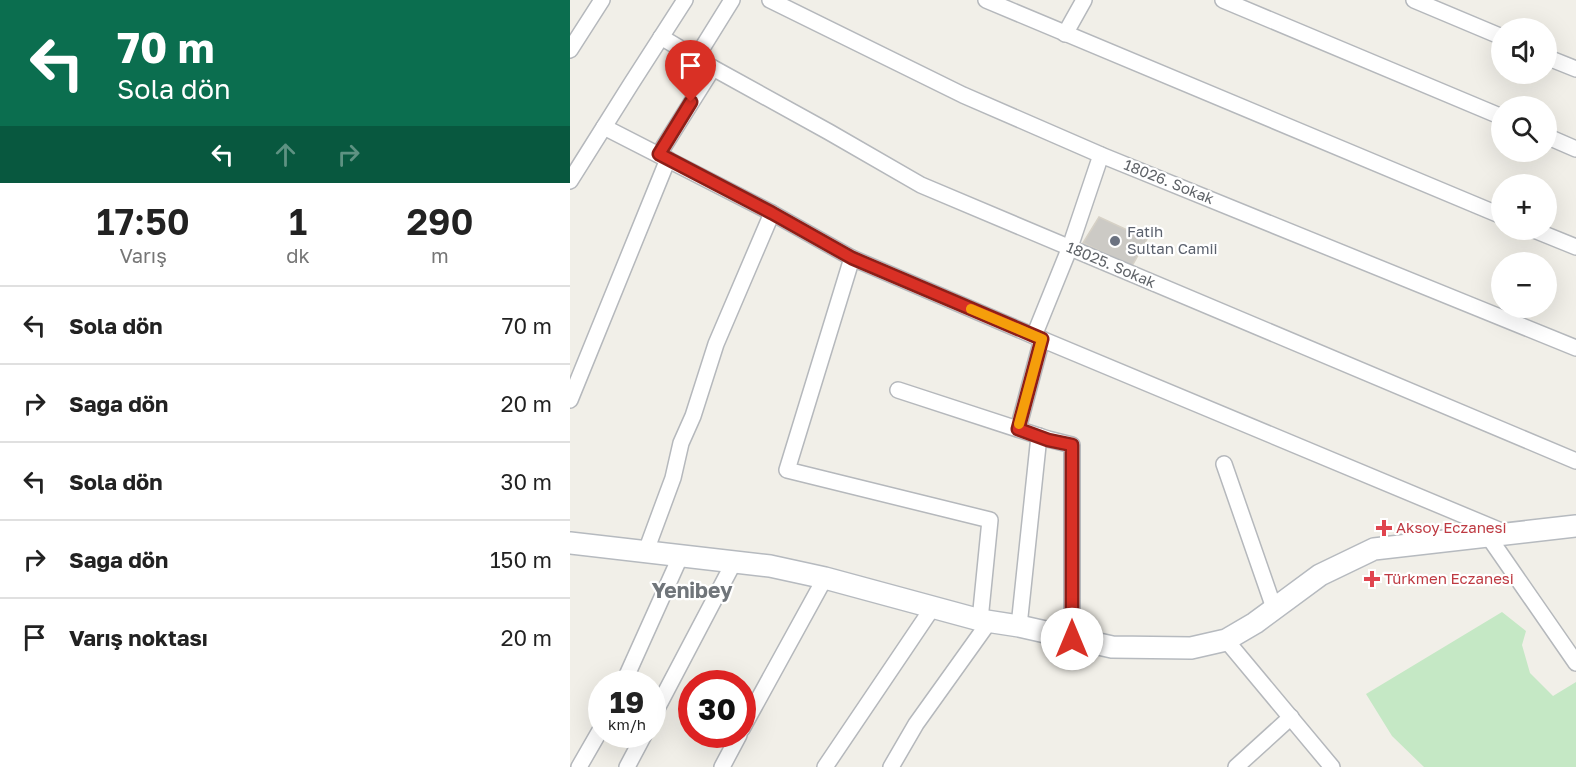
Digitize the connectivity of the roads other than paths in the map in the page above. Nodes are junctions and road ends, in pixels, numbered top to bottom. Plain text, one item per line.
1 (603, 0) edge
2 (685, 0) edge
3 (732, 0) edge
4 (770, 0) edge
5 (986, 0) edge
6 (1084, 0) edge
7 (1223, 0) edge
8 (1414, 0) edge
9 (1491, 32) edge
10 (1065, 34) junction
11 (661, 37) junction
12 (570, 50) edge
13 (696, 58) junction
14 (1557, 61) edge
15 (713, 68) junction
16 (1576, 69) edge
17 (1491, 112) edge
18 (604, 127) junction
19 (1557, 140) edge
20 (1576, 148) edge
21 (1101, 155) junction
22 (663, 157) junction
23 (570, 181) edge
24 (1491, 211) edge
25 (772, 213) junction
26 (1557, 239) edge
27 (1070, 247) junction
28 (1576, 247) edge
29 (852, 258) junction
30 (1038, 338) junction
31 (1576, 348) edge
32 (898, 390) dead end
33 (570, 400) edge
34 (1018, 429) junction
35 (1039, 436) junction
36 (1576, 461) edge
37 (1224, 464) dead end
38 (1575, 530) edge
39 (1497, 535) junction
40 (570, 543) edge
41 (646, 551) junction
42 (681, 555) junction
43 (734, 562) junction
44 (825, 578) junction
45 (933, 607) junction
46 (1275, 608) junction
47 (984, 621) junction
48 (1019, 627) junction
49 (1072, 639) junction
50 (1226, 640) junction
51 (1576, 663) edge
52 (629, 670) edge
53 (666, 691) edge
54 (756, 704) edge
55 (1291, 717) junction
56 (590, 748) edge
57 (637, 748) edge
58 (733, 748) edge
59 (579, 767) edge
60 (627, 767) edge
61 (722, 767) edge
62 (825, 767) edge
63 (891, 767) edge
64 (1236, 767) edge
65 (1332, 767) edge

1 - 12 street
2 - 11 street
3 - 13 street
4 - 21 street, 18026. Sokak
5 - 10 street
6 - 10 street
7 - 17 street
8 - 9 street
10 - 24 street
11 - 13 street, 18025. Sokak
11 - 18 street
13 - 15 street, 18025. Sokak
14 - 16 street
15 - 22 street
15 - 27 street, 18025. Sokak
18 - 22 street
18 - 23 street
19 - 20 street
21 - 27 street
21 - 31 street, 18026. Sokak
22 - 25 street
22 - 33 street
25 - 29 street
25 - 41 street
26 - 28 street
27 - 30 street
27 - 36 street, 18025. Sokak
29 - 30 street
29 - 47 street
30 - 34 street
30 - 39 street
32 - 34 street
34 - 35 street
35 - 48 street
35 - 49 street
37 - 46 street
38 - 39 main road
39 - 46 main road
39 - 51 street
40 - 41 main road
41 - 42 main road
42 - 43 main road
42 - 52 street
43 - 44 main road
43 - 53 street
44 - 45 main road
44 - 54 street
45 - 47 main road
45 - 62 street
46 - 50 main road
47 - 48 main road
47 - 63 street
48 - 49 main road
49 - 50 main road
50 - 55 street
55 - 64 street
55 - 65 street
56 - 59 street
57 - 60 street
58 - 61 street

